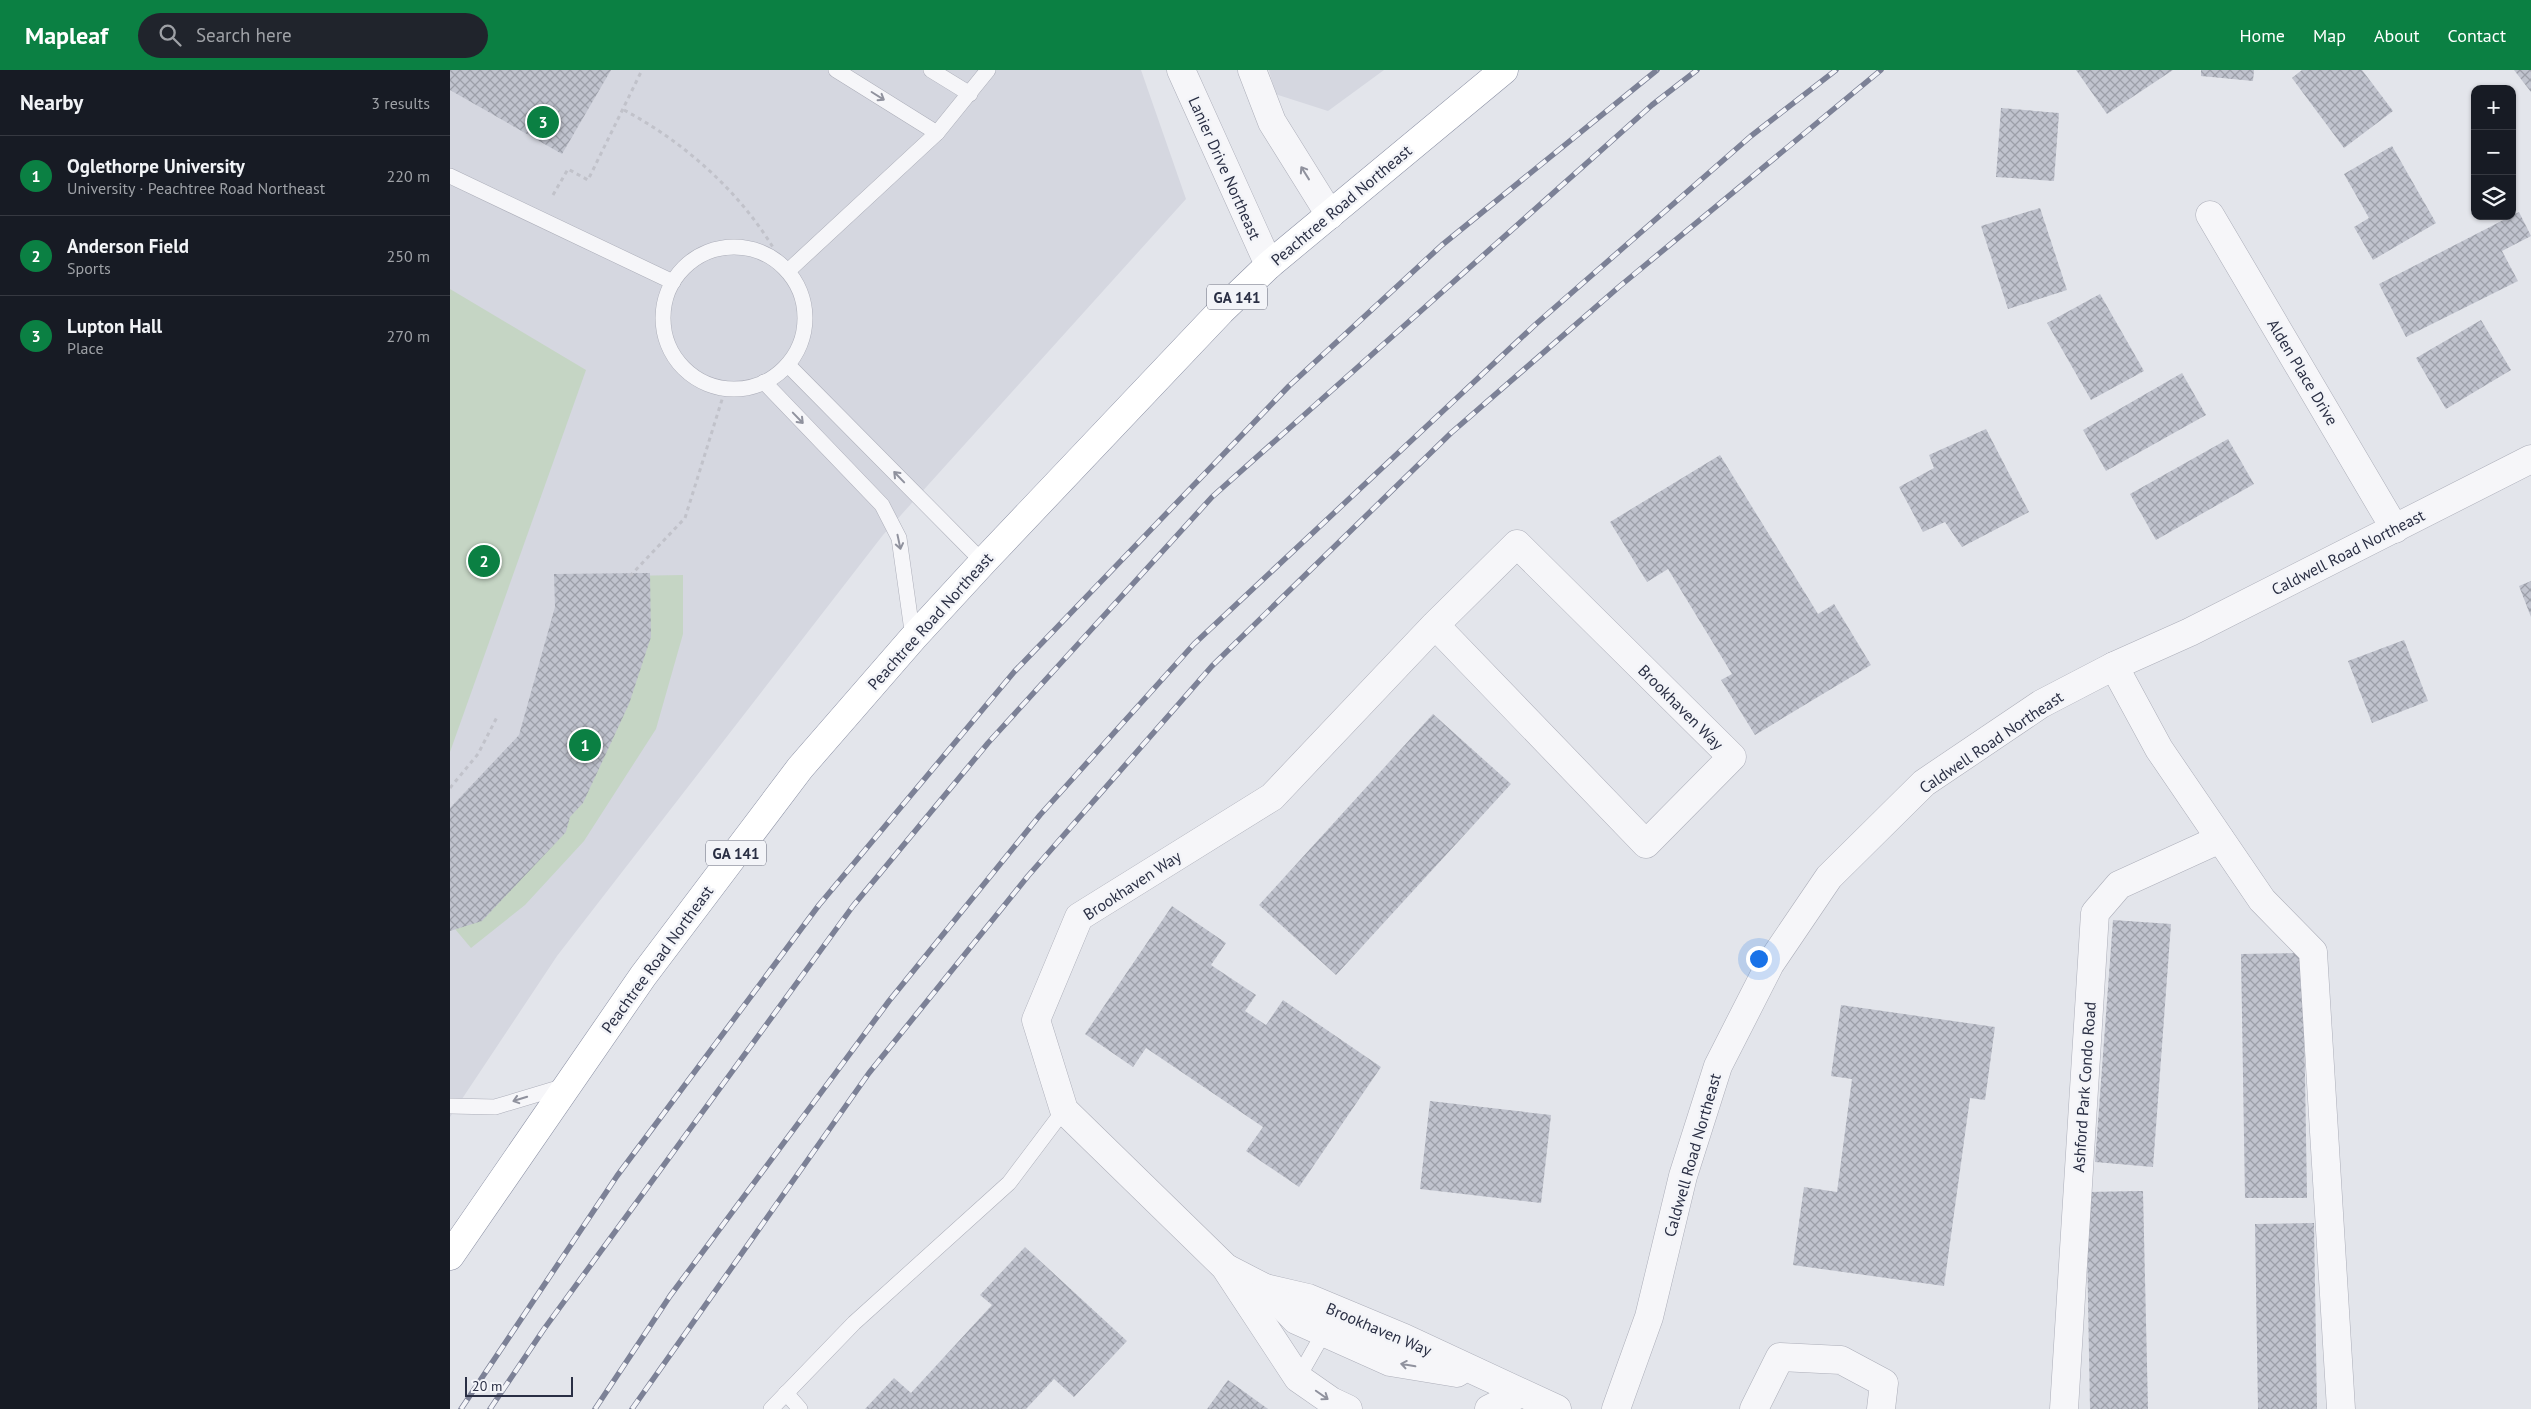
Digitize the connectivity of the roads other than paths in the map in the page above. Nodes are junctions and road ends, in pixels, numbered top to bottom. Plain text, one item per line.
1 (836, 70) edge
2 (932, 70) edge
3 (988, 70) edge
4 (1181, 70) edge
5 (1252, 70) edge
6 (1504, 70) edge
7 (970, 94) junction
8 (937, 133) junction
9 (450, 176) edge
10 (1330, 215) junction
11 (2210, 216) dead end
12 (1269, 265) junction
13 (788, 271) junction
14 (672, 282) junction
15 (789, 366) junction
16 (764, 382) junction
17 (2531, 459) edge
18 (2395, 529) junction
19 (983, 562) junction
20 (1436, 625) junction
21 (912, 638) junction
22 (2114, 666) junction
23 (2220, 839) junction
24 (567, 1085) junction
25 (450, 1106) edge
26 (1064, 1110) junction
27 (451, 1249) edge
28 (1225, 1267) junction
29 (1329, 1321) junction
30 (1298, 1378) junction
31 (786, 1393) junction
32 (1521, 1393) junction
33 (772, 1409) edge
34 (800, 1409) edge
35 (1348, 1409) edge
36 (1489, 1409) edge
37 (1556, 1409) edge
38 (1616, 1409) edge
39 (1754, 1409) edge
40 (1882, 1409) edge
41 (2064, 1409) edge
42 (2341, 1409) edge

1 -> 8 lane
2 - 7 lane
3 - 7 lane
4 - 12 street, Lanier Drive Northeast
10 -> 5 street
6 - 10 highway, Peachtree Road Northeast / GA 141
7 - 8 lane
8 - 13 lane
9 - 14 lane
10 - 12 highway, Peachtree Road Northeast / GA 141
11 - 18 street, Alden Place Drive
12 - 19 highway, Peachtree Road Northeast / GA 141
13 - 14 lane
13 - 15 lane
14 - 16 lane
15 - 16 lane
19 -> 15 lane
16 -> 21 lane
17 - 18 street, Caldwell Road Northeast
18 - 22 street, Caldwell Road Northeast
19 - 21 highway, Peachtree Road Northeast / GA 141
20 - 20 street, Brookhaven Way
20 - 26 street, Brookhaven Way
21 - 24 highway, Peachtree Road Northeast / GA 141
22 - 23 street
22 - 38 street, Caldwell Road Northeast
23 - 41 street, Ashford Park Condo Road
23 - 42 street
24 -> 25 lane
24 - 27 highway, Peachtree Road Northeast / GA 141
26 - 28 street, Brookhaven Way
26 - 31 lane
28 - 29 street, Brookhaven Way
28 - 30 street, Brookhaven Way
29 - 30 lane
32 -> 29 street, Brookhaven Way
30 -> 35 street, Brookhaven Way
31 - 33 lane
31 - 34 lane
32 - 36 street
32 - 37 street, Brookhaven Way
39 - 40 street

